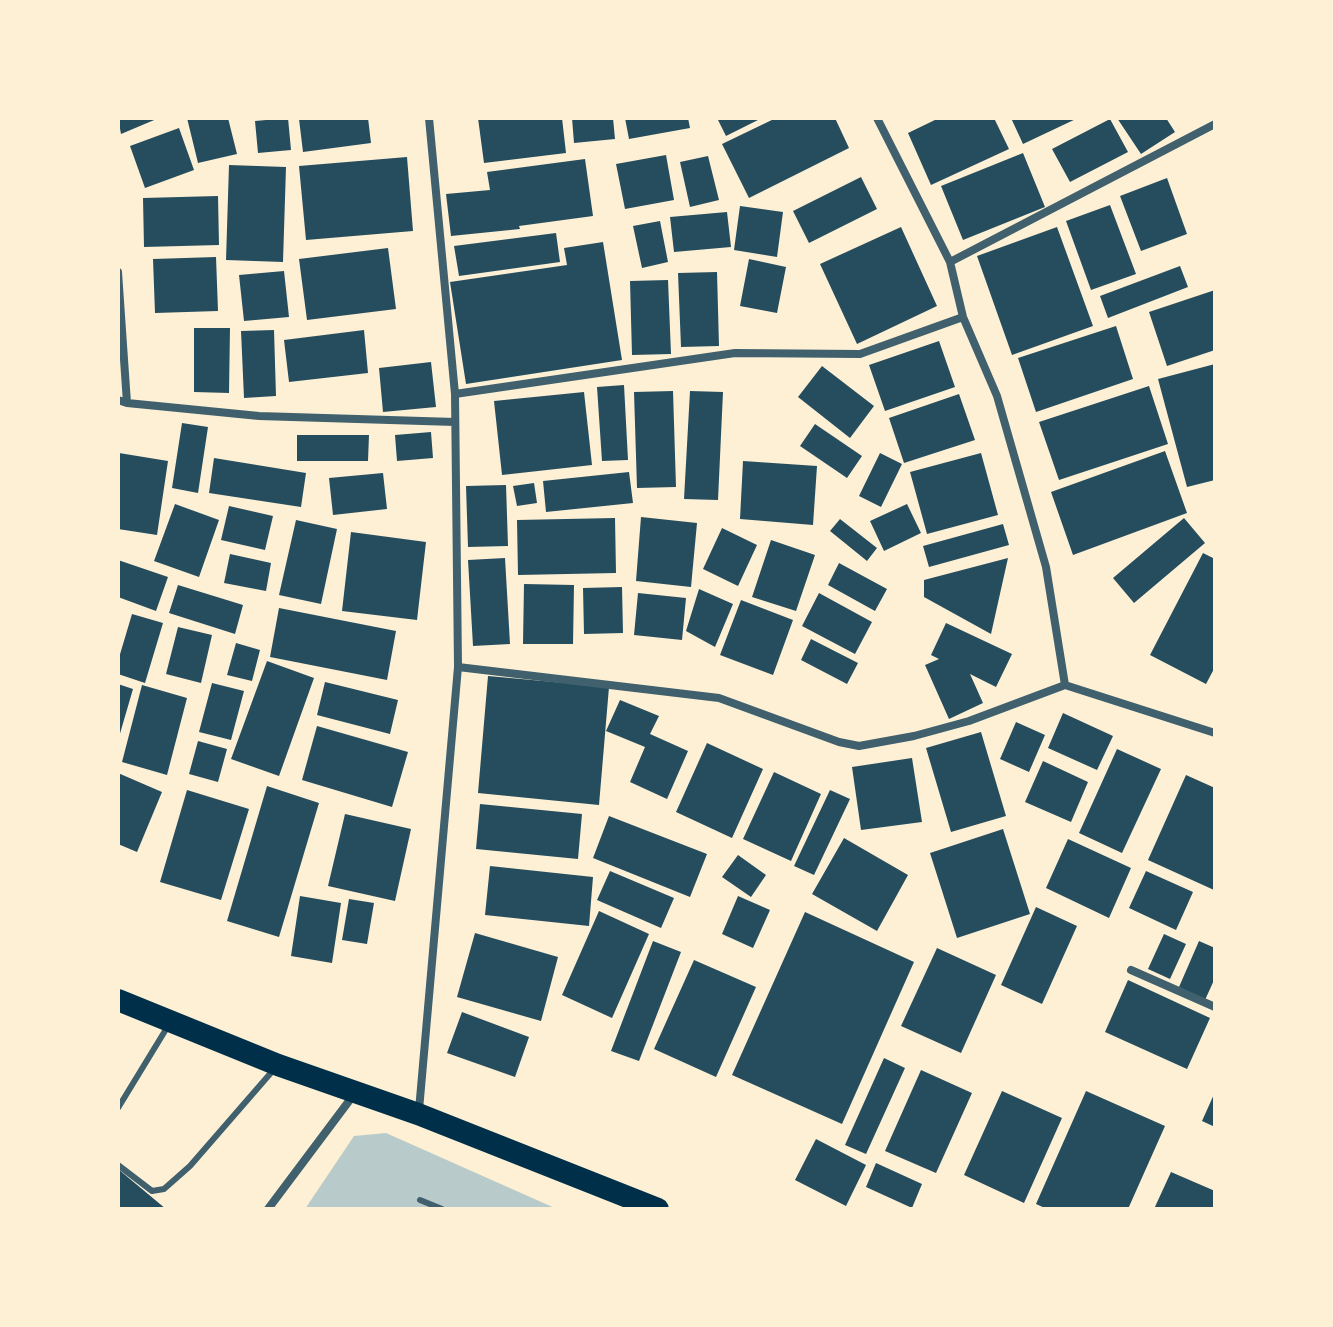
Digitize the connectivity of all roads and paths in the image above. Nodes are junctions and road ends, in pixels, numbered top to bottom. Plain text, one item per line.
1 (429, 118) edge
2 (877, 118) edge
3 (1215, 124) edge
4 (950, 262) junction
5 (118, 272) edge
6 (963, 317) junction
7 (455, 394) junction
8 (122, 402) edge
9 (455, 422) junction
10 (458, 667) junction
11 (1065, 685) junction
12 (1215, 733) edge
13 (1131, 970) dead end
14 (118, 1000) edge
15 (1215, 1007) edge
16 (171, 1021) junction
17 (278, 1065) junction
18 (355, 1092) junction
19 (118, 1108) edge
20 (418, 1114) junction
21 (118, 1165) edge
22 (420, 1200) dead end
23 (268, 1209) edge
24 (442, 1209) edge
25 (658, 1209) edge

1 - 7 street
2 - 4 street
3 - 4 street
4 - 6 street
5 - 8 street
6 - 7 street
6 - 11 street
7 - 9 street
8 - 9 street
9 - 10 street
10 - 11 street
10 - 20 street
11 - 12 street
13 - 15 street
14 - 16 highway
16 - 17 highway
16 - 19 lane
17 - 18 highway
17 - 21 lane
18 - 20 highway
18 - 23 street
20 - 25 highway
22 - 24 lane

